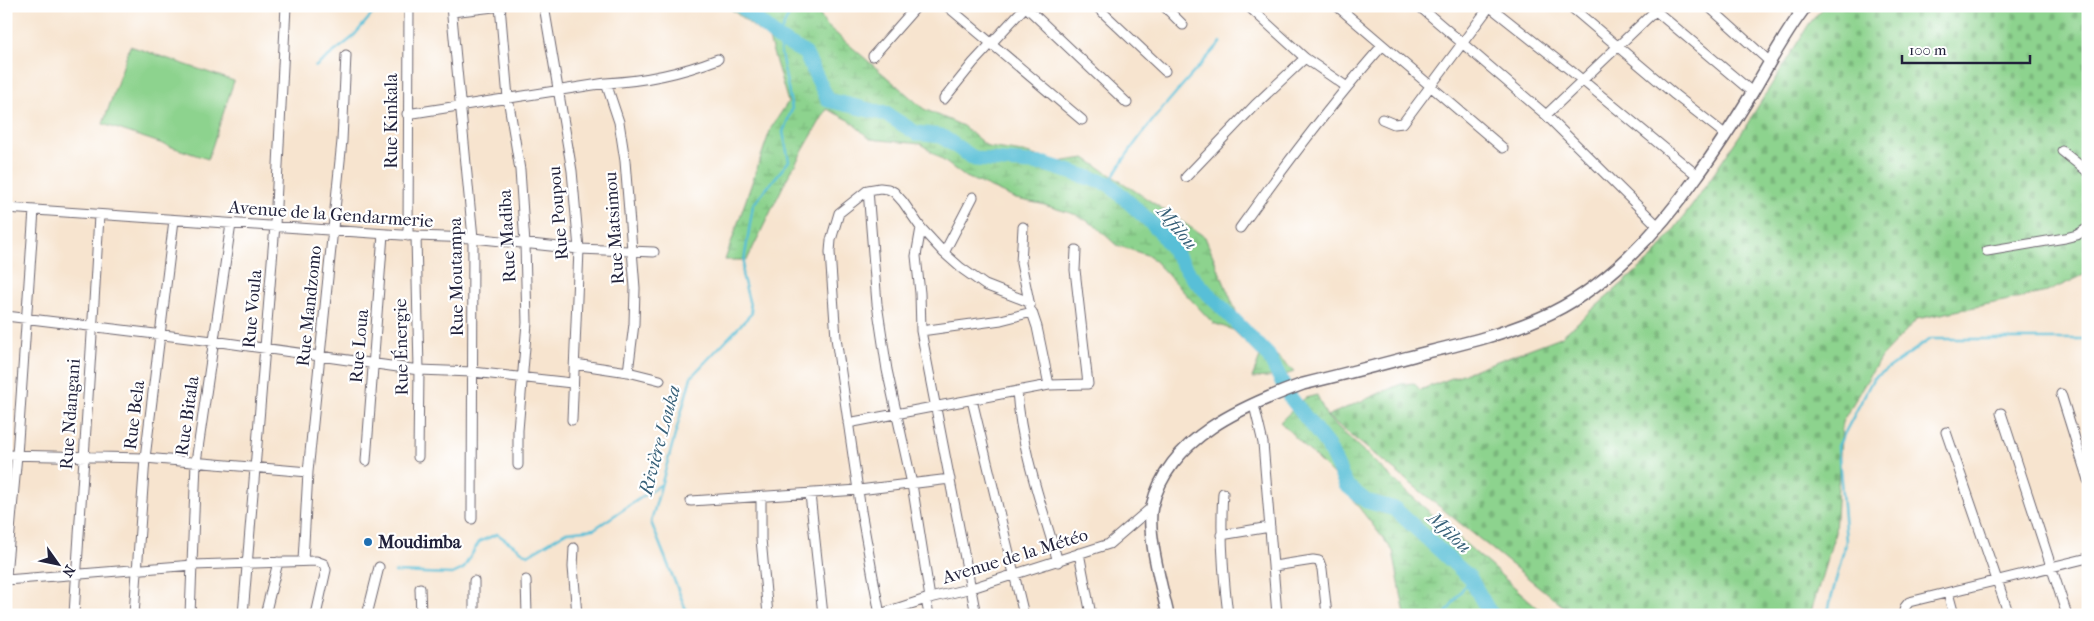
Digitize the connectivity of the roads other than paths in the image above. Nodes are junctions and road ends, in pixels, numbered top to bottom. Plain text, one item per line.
1 (286, 6) edge
2 (408, 6) edge
3 (501, 6) edge
4 (544, 6) edge
5 (917, 6) edge
6 (947, 6) edge
7 (1025, 6) edge
8 (1096, 6) edge
9 (1164, 6) edge
10 (1248, 6) edge
11 (1336, 6) edge
12 (1419, 6) edge
13 (1570, 6) edge
14 (1708, 6) edge
15 (1490, 7) edge
16 (452, 9) edge
17 (1652, 9) edge
18 (1799, 9) edge
19 (1183, 26) dead end
20 (990, 44) junction
21 (1463, 44) junction
22 (1382, 46) junction
23 (1618, 48) junction
24 (346, 55) dead end
25 (873, 56) dead end
26 (1305, 58) junction
27 (718, 59) dead end
28 (1770, 62) junction
29 (1165, 71) dead end
30 (1582, 81) junction
31 (606, 83) junction
32 (1347, 86) junction
33 (1430, 86) junction
34 (559, 91) junction
35 (1752, 92) junction
36 (508, 98) junction
37 (944, 99) dead end
38 (1127, 103) dead end
39 (461, 106) junction
40 (407, 114) junction
41 (1546, 115) junction
42 (1382, 119) dead end
43 (1082, 120) dead end
44 (1726, 135) junction
45 (1503, 148) dead end
46 (2062, 151) dead end
47 (2088, 172) edge
48 (1698, 176) junction
49 (1186, 177) dead end
50 (868, 190) junction
51 (973, 197) dead end
52 (6, 208) edge
53 (34, 210) junction
54 (99, 215) junction
55 (174, 220) junction
56 (231, 224) junction
57 (275, 225) junction
58 (1023, 227) dead end
59 (1659, 227) junction
60 (922, 228) junction
61 (1240, 228) dead end
62 (2088, 228) edge
63 (334, 230) junction
64 (383, 234) junction
65 (412, 236) junction
66 (473, 238) junction
67 (525, 244) junction
68 (580, 249) junction
69 (1076, 250) dead end
70 (632, 251) junction
71 (1987, 251) dead end
72 (654, 252) dead end
73 (944, 254) junction
74 (1030, 302) junction
75 (1032, 312) junction
76 (6, 316) edge
77 (25, 318) junction
78 (94, 325) junction
79 (922, 331) junction
80 (160, 334) junction
81 (213, 341) junction
82 (265, 349) junction
83 (320, 356) junction
84 (373, 362) junction
85 (574, 364) junction
86 (419, 370) junction
87 (473, 372) junction
88 (628, 372) junction
89 (523, 377) junction
90 (660, 380) dead end
91 (572, 383) junction
92 (1049, 385) junction
93 (1017, 391) junction
94 (2061, 394) dead end
95 (972, 400) junction
96 (1254, 405) junction
97 (937, 407) junction
98 (2001, 413) dead end
99 (896, 414) junction
100 (572, 420) dead end
101 (848, 423) junction
102 (1946, 432) dead end
103 (6, 454) edge
104 (17, 455) junction
105 (83, 456) junction
106 (145, 458) junction
107 (418, 458) dead end
108 (366, 461) dead end
109 (196, 462) junction
110 (518, 465) dead end
111 (254, 468) junction
112 (308, 472) junction
113 (950, 479) junction
114 (2088, 480) edge
115 (912, 484) junction
116 (859, 490) junction
117 (1222, 493) dead end
118 (810, 494) junction
119 (761, 497) junction
120 (691, 500) dead end
121 (1152, 507) junction
122 (472, 519) dead end
123 (1270, 527) junction
124 (1221, 535) junction
125 (574, 548) dead end
126 (1079, 553) junction
127 (2088, 558) edge
128 (303, 561) junction
129 (278, 562) junction
130 (1058, 562) junction
131 (246, 564) junction
132 (193, 565) junction
133 (1274, 566) junction
134 (379, 567) dead end
135 (2050, 567) junction
136 (138, 569) junction
137 (76, 573) junction
138 (1014, 574) junction
139 (6, 575) edge
140 (6, 580) edge
141 (526, 580) dead end
142 (1997, 580) junction
143 (474, 581) dead end
144 (420, 588) dead end
145 (972, 588) junction
146 (1948, 593) junction
147 (928, 599) junction
148 (879, 614) edge
149 (74, 615) edge
150 (134, 615) edge
151 (190, 615) edge
152 (243, 615) edge
153 (265, 615) edge
154 (316, 615) edge
155 (367, 615) edge
156 (420, 615) edge
157 (474, 615) edge
158 (527, 615) edge
159 (577, 615) edge
160 (768, 615) edge
161 (823, 615) edge
162 (929, 615) edge
163 (976, 615) edge
164 (1024, 615) edge
165 (1091, 615) edge
166 (1168, 615) edge
167 (1228, 615) edge
168 (1277, 615) edge
169 (1327, 615) edge
170 (1903, 615) edge
171 (1954, 615) edge
172 (2009, 615) edge
173 (2067, 615) edge

1 - 57 street, Rue Voula
2 - 40 street, Rue Kinkala
3 - 16 street
3 - 36 street, Rue Madiba
4 - 34 street, Rue Poupou
5 - 25 street
6 - 20 street
7 - 20 street
7 - 38 street
8 - 29 street
9 - 19 street
10 - 26 street
11 - 22 street
12 - 21 street
13 - 23 street
14 - 28 street
15 - 21 street
15 - 30 street
16 - 39 street, Rue Moutampa
17 - 23 street
17 - 35 street
18 - 28 street
20 - 37 street
20 - 43 street
21 - 33 street
21 - 41 street
22 - 32 street
22 - 33 street
23 - 30 street
23 - 44 street
24 - 63 street, Rue Mandzomo
26 - 32 street
26 - 49 street
27 - 31 street
28 - 35 street
30 - 41 street
30 - 48 street
31 - 34 street
31 - 70 street, Rue Matsimou
32 - 61 street
33 - 42 street
33 - 45 street
34 - 36 street
34 - 68 street, Rue Poupou
35 - 44 street
36 - 39 street
36 - 67 street, Rue Madiba
39 - 40 street
39 - 66 street, Rue Moutampa
40 - 65 street, Rue Kinkala
41 - 59 street
44 - 48 street
46 - 47 street
48 - 59 street
50 - 60 street
50 - 99 street
50 - 101 street
51 - 73 street
52 - 53 street, Avenue de la Gendarmerie
53 - 54 street, Avenue de la Gendarmerie
53 - 77 street
54 - 55 street, Avenue de la Gendarmerie
54 - 78 street, Rue Ndangani
55 - 56 street, Avenue de la Gendarmerie
55 - 80 street, Rue Bela
56 - 57 street, Avenue de la Gendarmerie
56 - 81 street, Rue Bitala
57 - 63 street, Avenue de la Gendarmerie
57 - 82 street, Rue Voula
58 - 74 street
59 - 96 street
60 - 73 street
60 - 79 street
62 - 71 street
63 - 64 street, Avenue de la Gendarmerie
63 - 83 street, Rue Mandzomo
64 - 65 street, Avenue de la Gendarmerie
64 - 84 street, Rue Loua
65 - 66 street, Avenue de la Gendarmerie
65 - 86 street, Rue Énergie
66 - 67 street, Avenue de la Gendarmerie
66 - 87 street, Rue Moutampa
67 - 68 street, Avenue de la Gendarmerie
67 - 89 street, Rue Madiba
68 - 70 street, Avenue de la Gendarmerie
68 - 85 street, Rue Poupou
69 - 92 street
70 - 72 street, Avenue de la Gendarmerie
70 - 88 street, Rue Matsimou
73 - 74 street
74 - 75 street
75 - 79 street
75 - 92 street
76 - 77 street
77 - 78 street
77 - 104 street
78 - 80 street
78 - 105 street, Rue Ndangani
79 - 97 street
80 - 81 street
80 - 106 street, Rue Bela
81 - 82 street
81 - 109 street, Rue Bitala
82 - 83 street
82 - 111 street, Rue Voula
83 - 84 street
83 - 112 street, Rue Mandzomo
84 - 86 street
84 - 108 street, Rue Loua
85 - 88 street
85 - 91 street, Rue Poupou
86 - 87 street
86 - 107 street, Rue Énergie
87 - 89 street
87 - 122 street, Rue Moutampa
88 - 90 street
89 - 91 street
89 - 110 street, Rue Madiba
91 - 100 street, Rue Poupou
92 - 93 street
93 - 95 street
93 - 130 street
94 - 114 street
95 - 97 street
95 - 138 street
96 - 121 street
96 - 123 street
97 - 99 street
97 - 113 street
98 - 135 street
99 - 101 street
99 - 115 street
101 - 116 street
102 - 142 street
103 - 104 street
104 - 105 street
104 - 139 street
105 - 106 street
105 - 137 street, Rue Ndangani
106 - 109 street
106 - 136 street, Rue Bela
109 - 111 street
109 - 132 street, Rue Bitala
111 - 112 street
111 - 131 street, Rue Voula
112 - 128 street, Rue Mandzomo
113 - 115 street
113 - 145 street
115 - 116 street
115 - 147 street
116 - 118 street
116 - 148 street
117 - 124 street
118 - 119 street
118 - 161 street
119 - 120 street
119 - 160 street
121 - 126 street, Avenue de la Météo
121 - 166 street
123 - 124 street
123 - 133 street
124 - 167 street
125 - 159 street
126 - 130 street, Avenue de la Météo
126 - 165 street
127 - 135 street
128 - 129 street
128 - 154 street
129 - 131 street
129 - 153 street
130 - 138 street, Avenue de la Météo
131 - 132 street
131 - 152 street, Rue Voula
132 - 136 street
132 - 151 street, Rue Bitala
133 - 168 street
133 - 169 street
134 - 155 street
135 - 142 street
135 - 173 street
136 - 137 street
136 - 150 street, Rue Bela
137 - 140 street
137 - 149 street, Rue Ndangani
138 - 145 street, Avenue de la Météo
138 - 164 street
141 - 158 street
142 - 146 street
142 - 172 street
143 - 157 street
144 - 156 street
145 - 147 street, Avenue de la Météo
145 - 163 street
146 - 170 street
146 - 171 street
147 - 148 street, Avenue de la Météo
147 - 162 street

